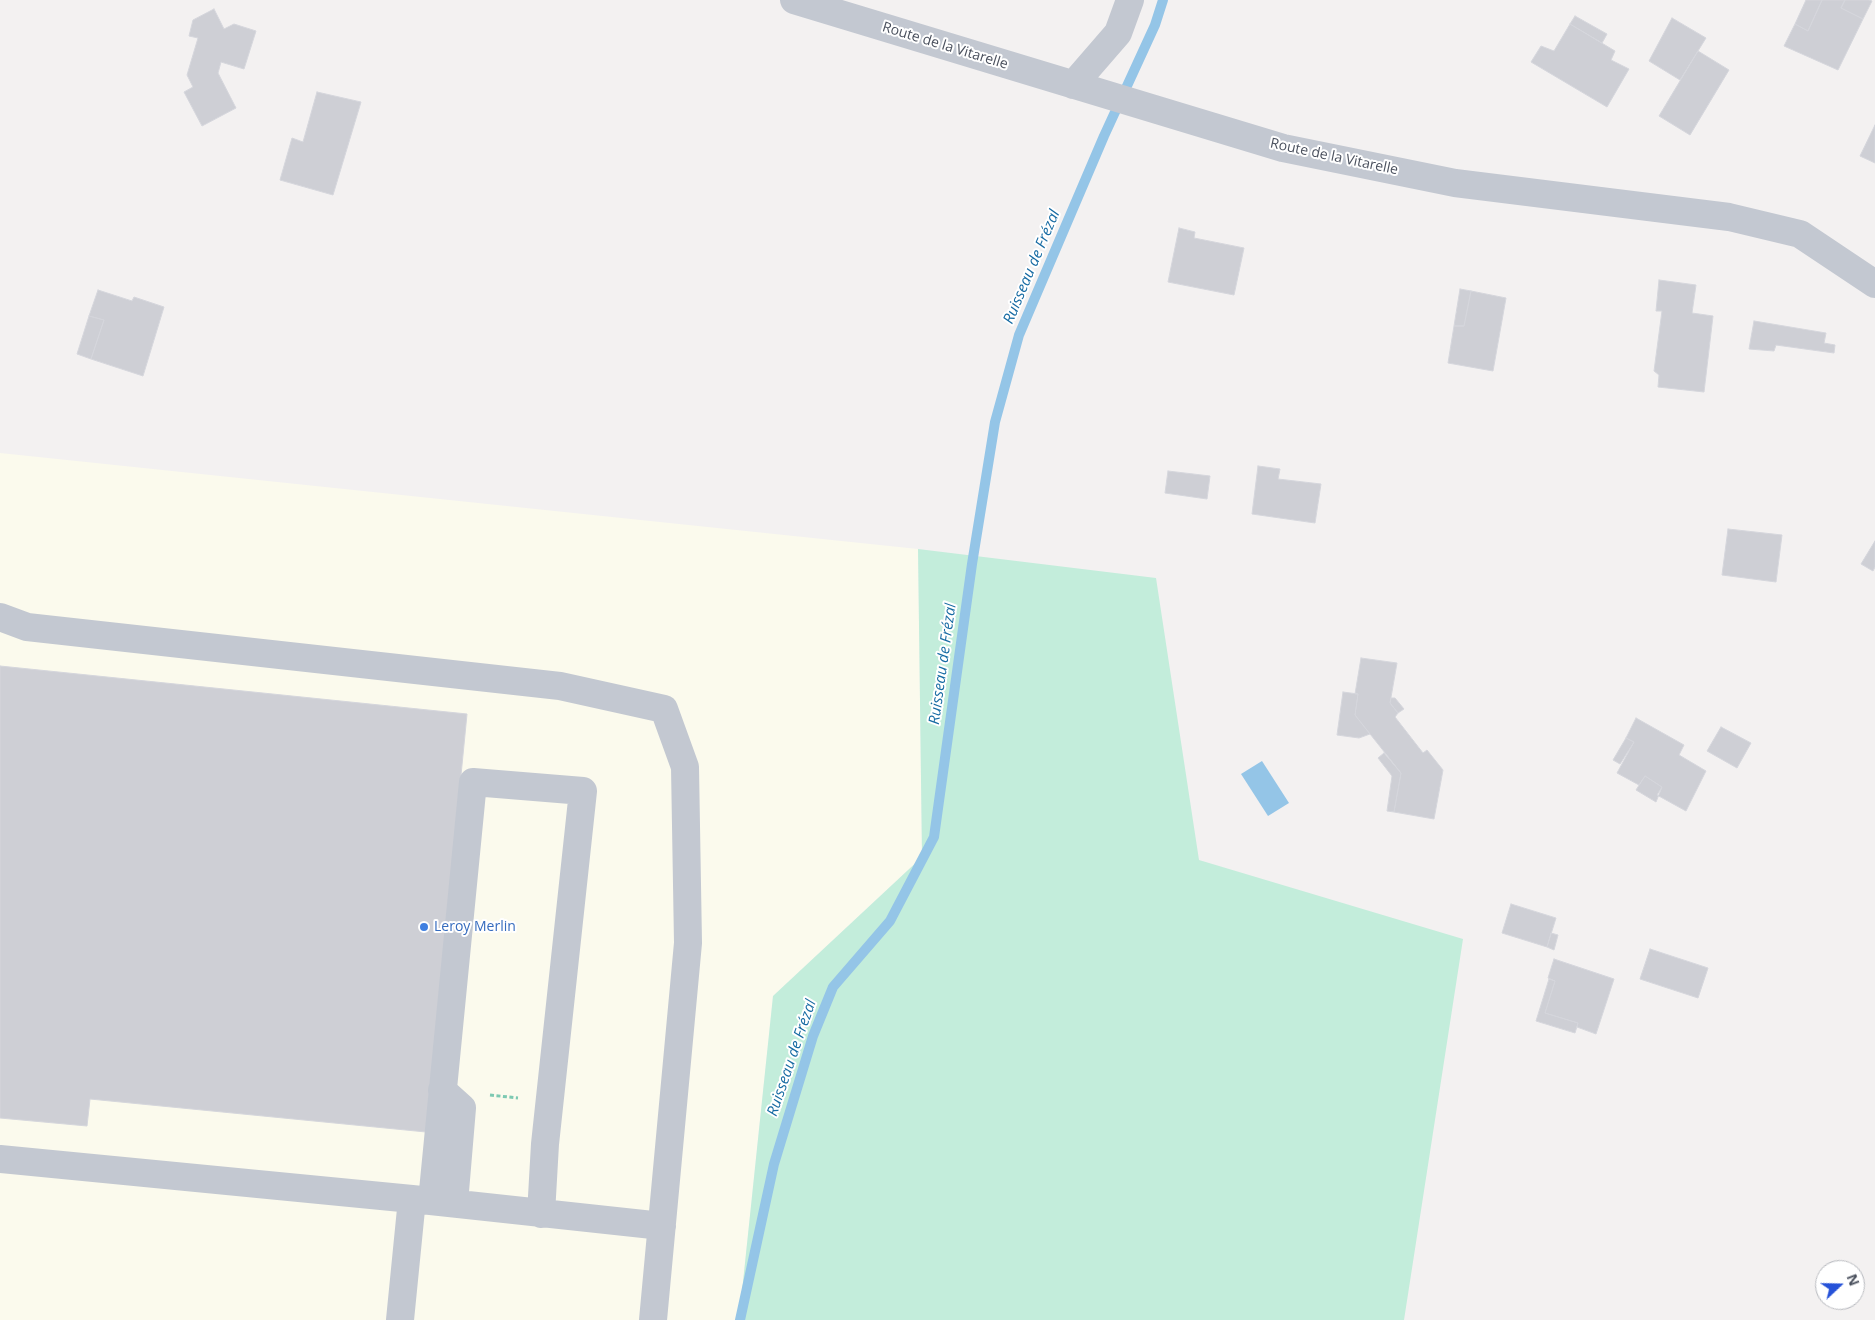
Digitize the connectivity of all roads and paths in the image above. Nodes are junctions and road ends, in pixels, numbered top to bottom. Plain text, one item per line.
1 (794, 0) edge
2 (1130, 0) edge
3 (1084, 89) junction
4 (1875, 284) edge
5 (0, 617) edge
6 (442, 1090) junction
7 (523, 1098) dead end
8 (0, 1159) edge
9 (432, 1201) junction
10 (542, 1214) junction
11 (662, 1226) junction
12 (400, 1320) edge
13 (653, 1320) edge

1 - 3 street, Route de la Vitarelle
2 - 3 street
3 - 4 street, Route de la Vitarelle
5 - 11 street
6 - 7 path
6 - 9 street
6 - 10 street
8 - 9 street
9 - 10 street
9 - 12 street
10 - 11 street
11 - 13 street

